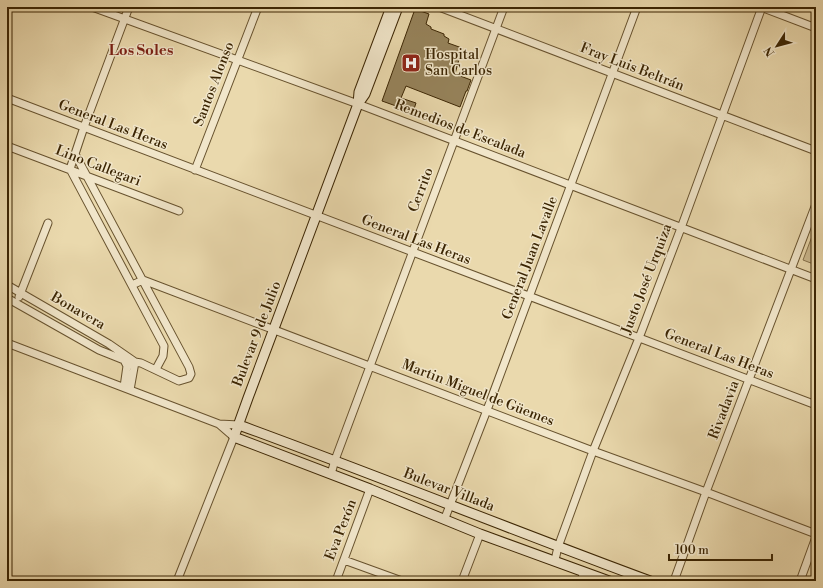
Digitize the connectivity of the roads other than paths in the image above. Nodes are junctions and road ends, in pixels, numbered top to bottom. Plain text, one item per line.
1 (92, 7) edge
2 (129, 7) edge
3 (258, 7) edge
4 (391, 7) edge
5 (398, 7) edge
6 (439, 7) edge
7 (504, 7) edge
8 (638, 7) edge
9 (762, 7) edge
10 (125, 19) junction
11 (495, 28) junction
12 (816, 28) edge
13 (238, 60) junction
14 (613, 73) junction
15 (7, 98) edge
16 (358, 104) junction
17 (722, 115) junction
18 (84, 127) junction
19 (454, 141) junction
20 (7, 146) edge
21 (816, 151) edge
22 (75, 154) junction
23 (70, 169) junction
24 (195, 170) junction
25 (86, 176) junction
26 (572, 186) junction
27 (816, 204) edge
28 (179, 211) dead end
29 (316, 216) junction
30 (48, 223) dead end
31 (681, 228) junction
32 (412, 252) junction
33 (792, 270) junction
34 (816, 279) edge
35 (143, 280) junction
36 (7, 285) edge
37 (132, 285) junction
38 (21, 293) junction
39 (529, 296) junction
40 (7, 298) edge
41 (16, 303) junction
42 (273, 330) junction
43 (639, 338) junction
44 (7, 343) edge
45 (134, 362) junction
46 (127, 366) junction
47 (369, 366) junction
48 (156, 369) junction
49 (750, 380) junction
50 (127, 389) junction
51 (816, 405) edge
52 (487, 410) junction
53 (219, 424) junction
54 (238, 425) junction
55 (234, 437) junction
56 (593, 451) junction
57 (335, 460) junction
58 (331, 474) junction
59 (370, 489) junction
60 (706, 492) junction
61 (449, 505) junction
62 (445, 518) junction
63 (480, 534) junction
64 (816, 535) edge
65 (558, 547) junction
66 (344, 560) junction
67 (555, 560) junction
68 (584, 572) junction
69 (177, 581) edge
70 (336, 581) edge
71 (402, 581) edge
72 (462, 581) edge
73 (581, 581) edge
74 (609, 581) edge
75 (650, 581) edge
76 (674, 581) edge
77 (800, 581) edge

1 - 10 street, Remedios de Escalada
2 - 10 street
3 - 13 street, Santos Alonso
4 - 16 main road, Bulevar 9 de Julio
5 - 16 main road, Bulevar 9 de Julio
6 - 11 street, Fray Luis Beltrán
7 - 11 street, Cerrito
8 - 14 street, General Juan Lavalle
9 - 12 street
9 - 17 street, Justo José Urquiza
10 - 13 street, Remedios de Escalada
10 - 18 street
11 - 14 street, Fray Luis Beltrán
11 - 19 street, Cerrito
13 - 16 street, Remedios de Escalada
13 - 24 street, Santos Alonso
14 - 17 street, Fray Luis Beltrán
14 - 26 street, General Juan Lavalle
15 - 18 street, General Las Heras
16 - 19 street, Remedios de Escalada
16 - 29 main road, Bulevar 9 de Julio
17 - 21 street, Fray Luis Beltrán
17 - 31 street, Justo José Urquiza
18 - 22 street
18 - 24 street, General Las Heras
19 - 26 street, Remedios de Escalada
19 - 32 street, Cerrito
20 - 23 street, Lino Callegari
22 - 23 street
22 - 25 street
23 - 25 street, Lino Callegari
23 - 37 street
24 - 29 street, General Las Heras
25 - 28 street, Lino Callegari
25 - 35 street
26 - 31 street, Remedios de Escalada
26 - 39 street, General Juan Lavalle
27 - 33 street, Rivadavia
29 - 32 street, General Las Heras
29 - 42 main road, Bulevar 9 de Julio
30 - 38 street
31 - 33 street, Remedios de Escalada
31 - 43 street, Justo José Urquiza
32 - 39 street, General Las Heras
32 - 47 street, Cerrito
33 - 34 street, Remedios de Escalada
33 - 49 street, Rivadavia
35 - 37 street
35 - 42 street, Martin Miguel de Güemes
35 - 48 street, Bonavera
36 - 38 street, Bonavera
37 - 48 street
38 - 41 street
38 - 45 street, Bonavera
39 - 43 street, General Las Heras
39 - 52 street, General Juan Lavalle
40 - 41 street
41 - 46 street
42 - 47 street, Martin Miguel de Güemes
42 - 54 main road, Bulevar 9 de Julio
43 - 49 street, General Las Heras
43 - 56 street, Justo José Urquiza
44 - 50 street
45 - 46 street
45 - 48 street, Bonavera
45 - 50 street
46 - 50 street
47 - 52 street, Martin Miguel de Güemes
47 - 57 street, Cerrito
49 - 51 street, General Las Heras
49 - 60 street, Rivadavia
50 - 53 street
52 - 56 street, Martin Miguel de Güemes
52 - 61 street, General Juan Lavalle
53 - 54 street
53 - 55 street
54 - 55 main road, Bulevar 9 de Julio
54 - 57 main road, Bulevar Villada
55 - 58 main road, Bulevar Villada
55 - 69 street, Bulevar 9 de Julio
56 - 60 street, Martin Miguel de Güemes
56 - 65 street, Justo José Urquiza
57 - 58 street, Cerrito
57 - 61 main road, Bulevar Villada
58 - 59 main road, Bulevar Villada
59 - 62 main road, Bulevar Villada
59 - 66 street, Eva Perón
60 - 64 street, Martin Miguel de Güemes
60 - 76 street, Rivadavia
61 - 62 street, General Juan Lavalle
61 - 65 main road, Bulevar Villada
62 - 63 main road, Bulevar Villada
63 - 67 main road, Bulevar Villada
63 - 72 street
64 - 77 street
65 - 67 street, Justo José Urquiza
65 - 75 main road, Bulevar Villada
66 - 70 street, Eva Perón
66 - 71 street
67 - 68 main road, Bulevar Villada
68 - 73 street
68 - 74 main road, Bulevar Villada

